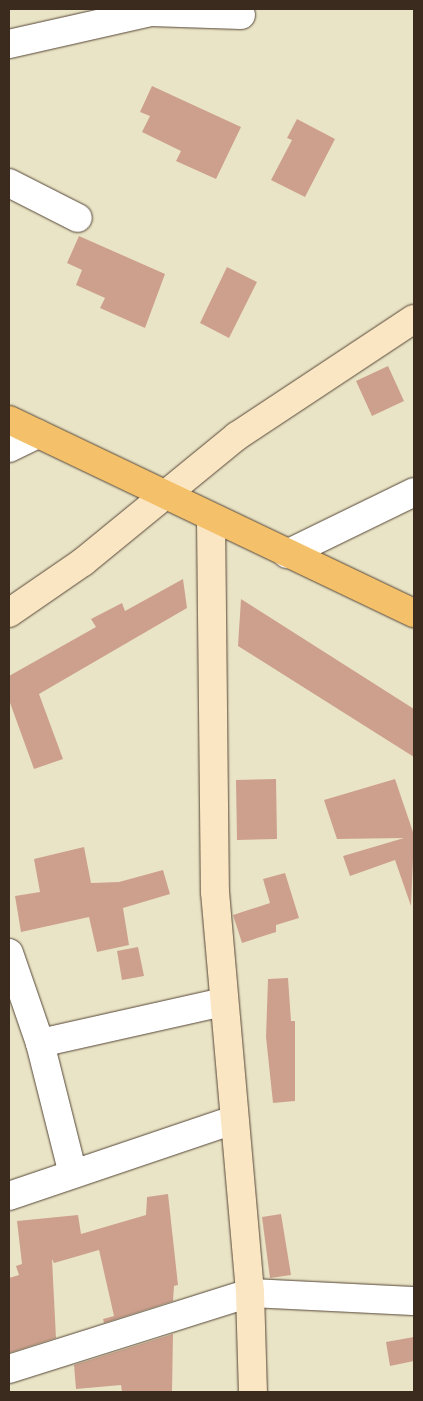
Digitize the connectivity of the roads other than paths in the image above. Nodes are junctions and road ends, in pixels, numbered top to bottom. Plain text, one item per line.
1 (241, 15) dead end
2 (9, 44) edge
3 (9, 183) edge
4 (78, 218) dead end
5 (414, 319) edge
6 (9, 420) edge
7 (38, 434) junction
8 (9, 448) edge
9 (414, 492) edge
10 (162, 495) junction
11 (211, 518) junction
12 (287, 554) junction
13 (9, 613) edge
14 (414, 613) edge
15 (9, 953) edge
16 (223, 1002) junction
17 (40, 1042) junction
18 (234, 1120) junction
19 (73, 1174) junction
20 (9, 1196) edge
21 (250, 1292) junction
22 (414, 1301) edge
23 (9, 1369) edge
24 (253, 1392) edge

1 - 2 street
3 - 4 street
5 - 10 street
6 - 7 main road
7 - 8 street
7 - 10 main road
9 - 12 street
10 - 11 main road
10 - 13 street
11 - 12 main road
11 - 16 street
12 - 14 main road
15 - 17 street
16 - 17 street
16 - 18 street
17 - 19 street
18 - 19 street
18 - 21 street
19 - 20 street
21 - 22 street
21 - 23 street
21 - 24 street

